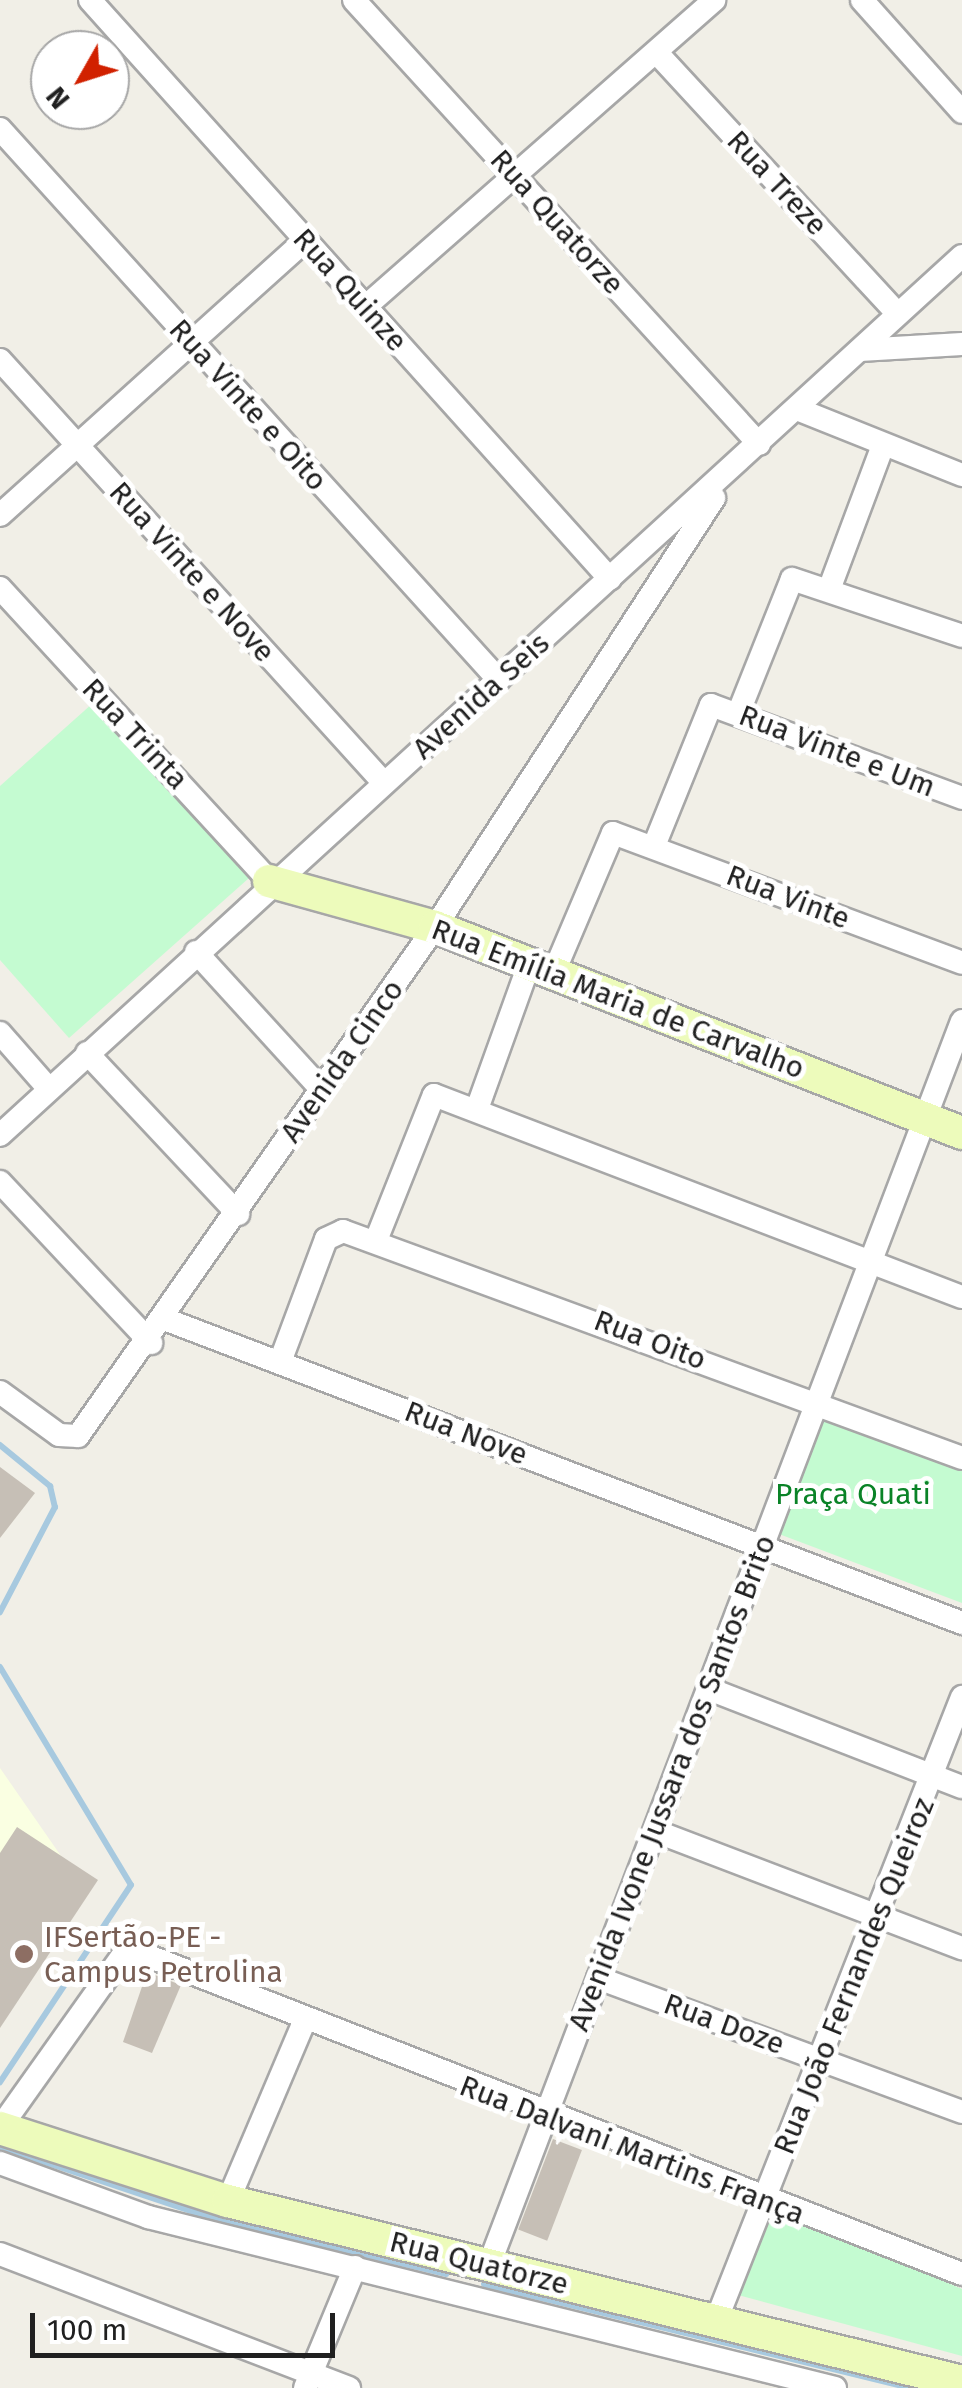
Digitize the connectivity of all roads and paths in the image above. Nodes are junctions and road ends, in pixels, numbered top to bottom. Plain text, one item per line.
1 (90, 0) edge
2 (354, 0) edge
3 (714, 0) edge
4 (862, 0) edge
5 (657, 53) junction
6 (962, 112) edge
7 (0, 128) edge
8 (516, 177) junction
9 (305, 240) junction
10 (962, 256) edge
11 (364, 307) junction
12 (898, 314) junction
13 (189, 340) junction
14 (962, 344) edge
15 (860, 350) junction
16 (0, 360) edge
17 (797, 409) junction
18 (759, 444) junction
19 (76, 445) junction
20 (883, 446) junction
21 (962, 475) edge
22 (727, 477) junction
23 (0, 515) edge
24 (610, 579) junction
25 (830, 587) junction
26 (0, 588) edge
27 (962, 636) edge
28 (499, 680) junction
29 (738, 714) junction
30 (384, 783) junction
31 (962, 798) edge
32 (654, 846) junction
33 (269, 881) junction
34 (434, 927) junction
35 (196, 952) junction
36 (962, 963) edge
37 (542, 967) junction
38 (962, 1021) edge
39 (0, 1033) edge
40 (87, 1053) junction
41 (49, 1089) junction
42 (321, 1089) junction
43 (476, 1109) junction
44 (925, 1120) junction
45 (962, 1132) edge
46 (0, 1135) edge
47 (0, 1182) edge
48 (238, 1214) junction
49 (377, 1238) junction
50 (872, 1263) junction
51 (962, 1297) edge
52 (167, 1320) junction
53 (151, 1342) junction
54 (280, 1362) junction
55 (0, 1392) edge
56 (818, 1404) junction
57 (962, 1458) edge
58 (764, 1546) junction
59 (962, 1623) edge
60 (709, 1689) junction
61 (962, 1697) edge
62 (934, 1776) junction
63 (962, 1787) edge
64 (655, 1831) junction
65 (879, 1917) junction
66 (962, 1948) edge
67 (598, 1978) junction
68 (303, 2024) junction
69 (824, 2060) junction
70 (962, 2112) edge
71 (542, 2118) junction
72 (0, 2128) edge
73 (0, 2163) edge
74 (765, 2199) junction
75 (228, 2201) junction
76 (0, 2254) edge
77 (355, 2267) junction
78 (474, 2272) junction
79 (962, 2274) edge
80 (716, 2321) junction
81 (308, 2381) edge
82 (962, 2382) edge
83 (348, 2388) edge
84 (835, 2388) edge

1 - 9 street, Rua Quinze
2 - 8 street, Rua Quatorze
3 - 5 street
4 - 6 street
5 - 8 street
5 - 12 street, Rua Treze
7 - 13 street, Rua Vinte e Oito
8 - 11 street
8 - 18 street, Rua Quatorze
9 - 11 street, Rua Quinze
9 - 13 street
10 - 12 street, Avenida Seis
11 - 24 street, Rua Quinze
12 - 15 street, Avenida Seis
13 - 19 street
13 - 28 street, Rua Vinte e Oito
14 - 15 street
15 - 17 street, Avenida Seis
16 - 19 street, Rua Vinte e Nove
17 - 18 street, Avenida Seis
17 - 20 street
18 - 22 street, Avenida Seis
19 - 23 street
19 - 30 street, Rua Vinte e Nove
20 - 21 street
20 - 25 street
22 - 24 street, Avenida Seis
22 - 34 street, Avenida Cinco
24 - 28 street, Avenida Seis
25 - 27 street
25 - 29 street
26 - 33 street, Rua Trinta
28 - 30 street, Avenida Seis
29 - 31 street, Rua Vinte e Um
29 - 32 street, Rua Vinte e Um
30 - 33 street, Avenida Seis
32 - 36 street, Rua Vinte
32 - 37 street, Rua Vinte
33 - 34 street, Rua Emília Maria de Carvalho
33 - 35 street, Avenida Seis
34 - 37 street, Rua Emília Maria de Carvalho
34 - 42 street, Avenida Cinco
35 - 40 street, Avenida Seis
35 - 42 street
37 - 43 street
37 - 44 street, Rua Emília Maria de Carvalho
38 - 44 street, Avenida Ivone Jussara dos Santos Brito
39 - 41 street
40 - 41 street, Avenida Seis
40 - 48 street
41 - 46 street, Avenida Seis
42 - 48 street, Avenida Cinco
43 - 49 street
43 - 50 street
44 - 45 street, Rua Emília Maria de Carvalho
44 - 50 street, Avenida Ivone Jussara dos Santos Brito
47 - 53 street
48 - 52 street, Avenida Cinco
49 - 54 street, Rua Oito
49 - 56 street, Rua Oito
50 - 51 street
50 - 56 street, Avenida Ivone Jussara dos Santos Brito
52 - 53 street, Avenida Cinco
52 - 54 street, Rua Nove
53 - 55 street, Avenida Cinco
54 - 58 street, Rua Nove
56 - 57 street, Rua Oito
56 - 58 street, Avenida Ivone Jussara dos Santos Brito
58 - 59 street, Rua Nove
58 - 60 street, Avenida Ivone Jussara dos Santos Brito
60 - 62 street
60 - 64 street, Avenida Ivone Jussara dos Santos Brito
61 - 62 street, Rua João Fernandes Queiroz
62 - 63 street
62 - 65 street, Rua João Fernandes Queiroz
64 - 65 street
64 - 67 street, Avenida Ivone Jussara dos Santos Brito
65 - 66 street
65 - 69 street, Rua João Fernandes Queiroz
67 - 69 street, Rua Doze
67 - 71 street, Avenida Ivone Jussara dos Santos Brito
68 - 71 street, Rua Dalvani Martins França
68 - 72 street
68 - 75 street
69 - 70 street, Rua Doze
69 - 74 street, Rua João Fernandes Queiroz
71 - 74 street, Rua Dalvani Martins França
71 - 78 street, Avenida Ivone Jussara dos Santos Brito
72 - 75 street, Rua Quatorze
73 - 77 street
74 - 79 street, Rua Dalvani Martins França
74 - 80 street
75 - 78 street, Rua Quatorze
76 - 81 street
77 - 78 street
77 - 81 street
78 - 80 street, Rua Quatorze
78 - 84 street
80 - 82 street, Rua Quatorze
81 - 83 street

